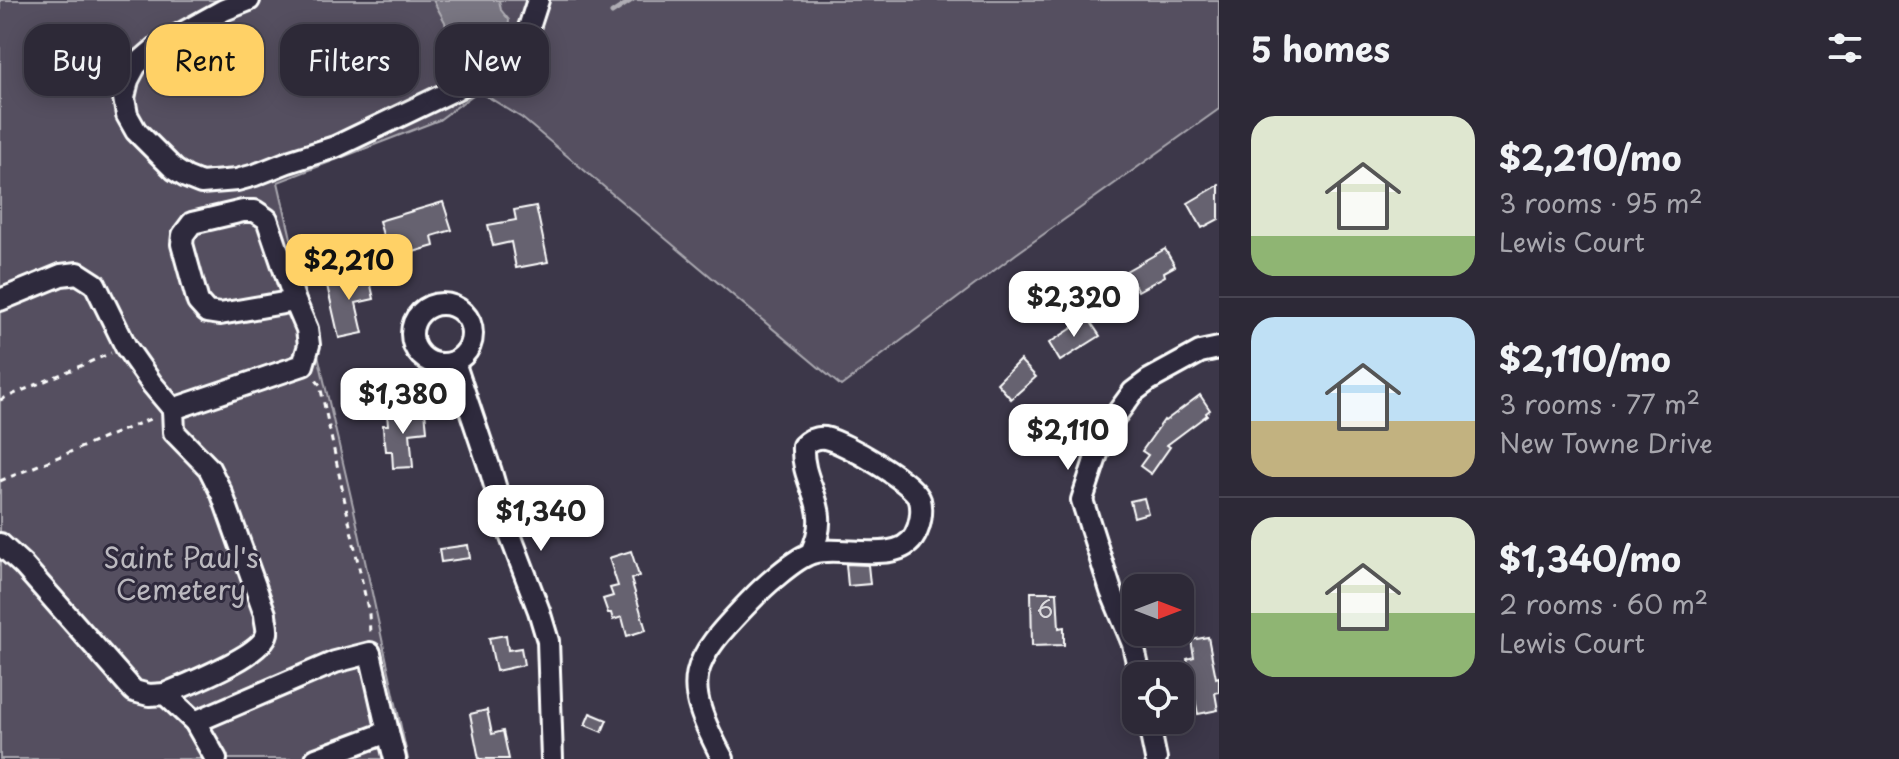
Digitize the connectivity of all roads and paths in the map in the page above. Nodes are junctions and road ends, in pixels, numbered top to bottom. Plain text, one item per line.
1 (249, 0) edge
2 (538, 0) edge
3 (0, 300) edge
4 (295, 301) junction
5 (126, 347) junction
6 (1219, 348) edge
7 (454, 362) dead end
8 (303, 365) junction
9 (0, 400) edge
10 (173, 409) junction
11 (0, 481) edge
12 (0, 544) edge
13 (811, 553) junction
14 (370, 653) junction
15 (1137, 662) edge
16 (165, 694) junction
17 (195, 722) junction
18 (388, 732) junction
19 (1151, 734) edge
20 (216, 759) edge
21 (316, 759) edge
22 (395, 759) edge
23 (552, 759) edge
24 (723, 759) edge
25 (1156, 759) edge

1 - 2 street
3 - 5 street
4 - 4 street
4 - 8 street
5 - 9 path
5 - 10 street
6 - 15 street
7 - 23 street
8 - 10 street
8 - 14 path
10 - 11 path
10 - 16 street
12 - 16 street
13 - 13 street
13 - 24 street
14 - 17 street
14 - 18 street
16 - 17 street
17 - 20 street
18 - 21 street
18 - 22 street
19 - 25 street

